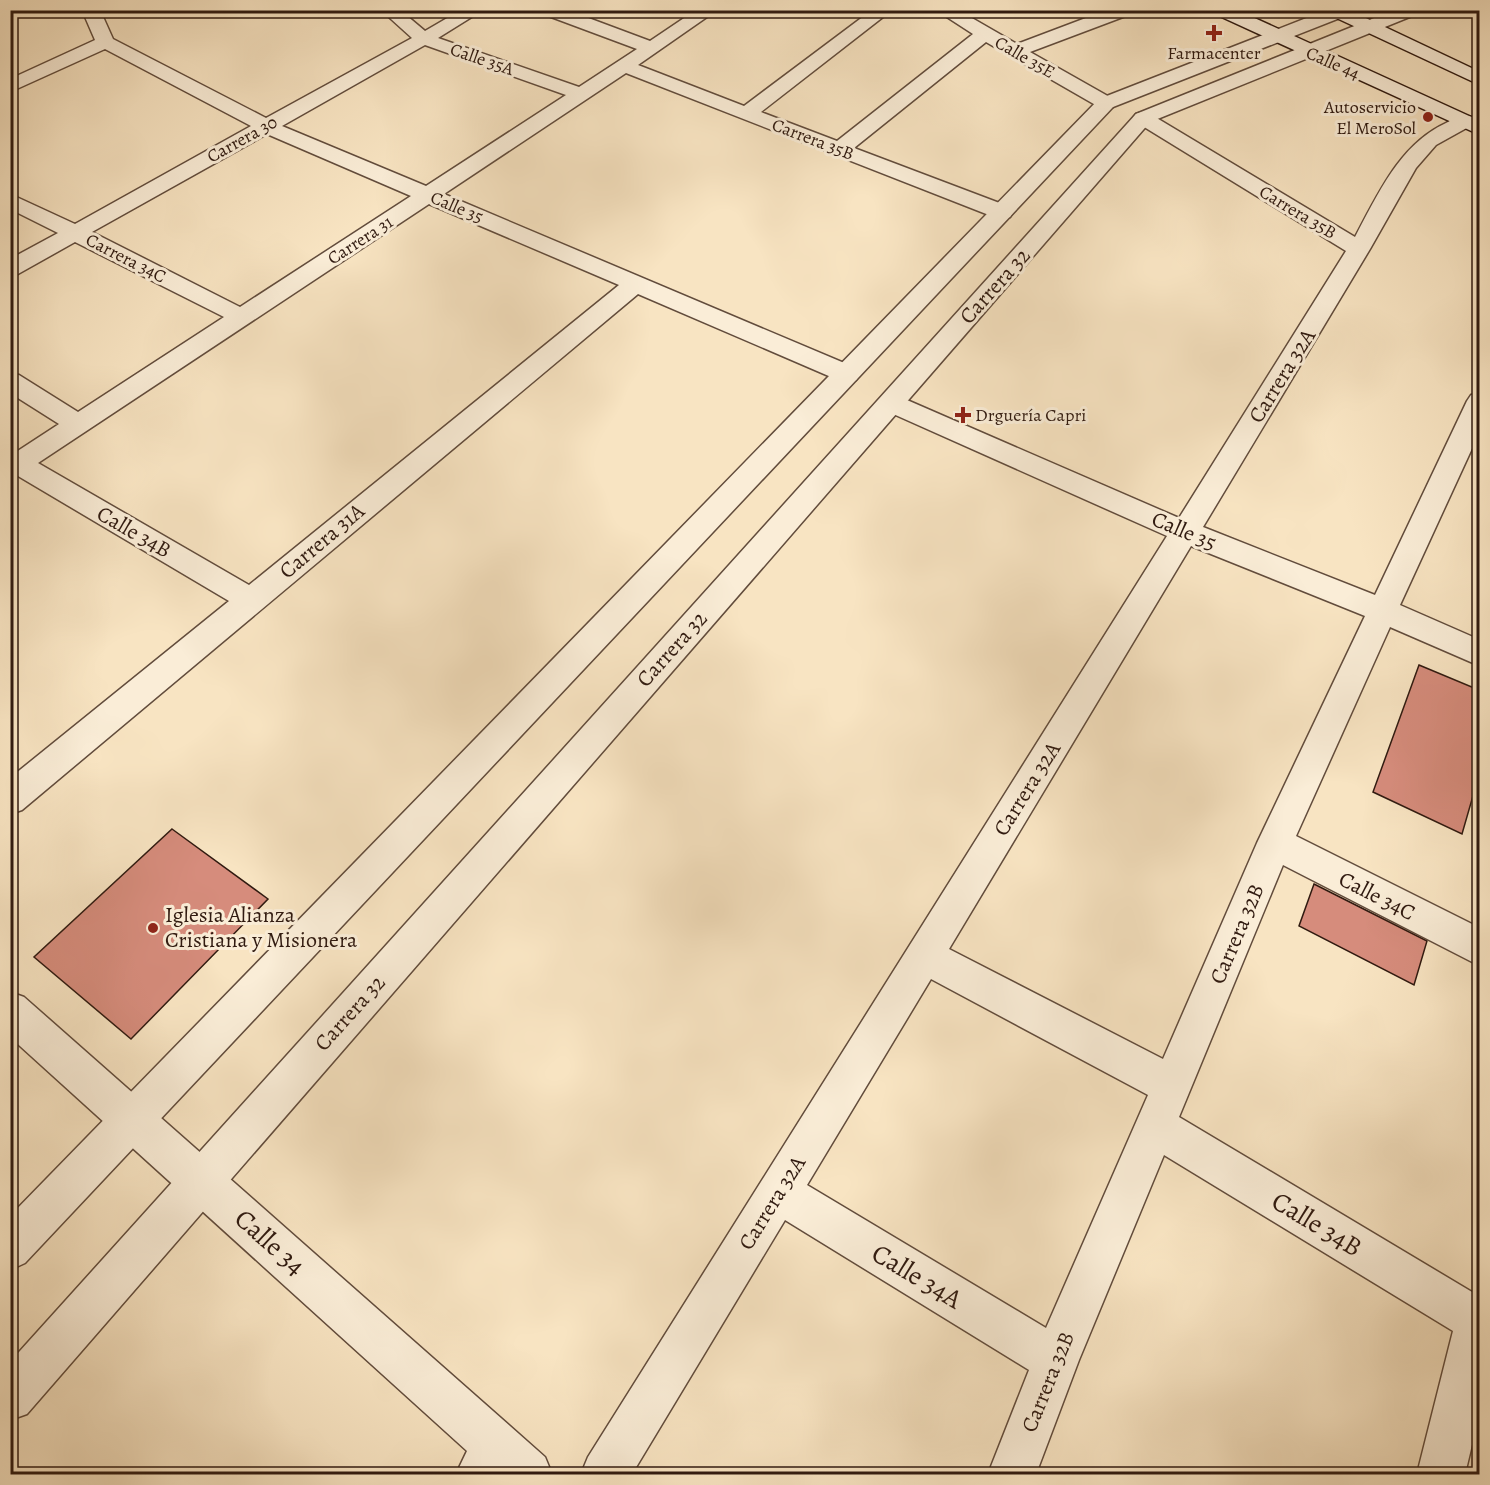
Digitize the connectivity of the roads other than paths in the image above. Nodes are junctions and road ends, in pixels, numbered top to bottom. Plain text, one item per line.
1 (91, 10) edge
2 (389, 10) edge
3 (475, 10) edge
4 (549, 10) edge
5 (709, 10) edge
6 (884, 10) edge
7 (944, 10) edge
8 (1125, 10) edge
9 (1221, 10) edge
10 (1411, 10) edge
11 (1339, 11) edge
12 (1370, 27) junction
13 (984, 34) junction
14 (1277, 37) junction
15 (424, 39) junction
16 (105, 42) junction
17 (652, 48) junction
18 (1015, 51) junction
19 (1309, 52) junction
20 (624, 66) junction
21 (1479, 79) edge
22 (10, 86) edge
23 (582, 94) junction
24 (1106, 103) junction
25 (747, 113) junction
26 (1143, 118) junction
27 (1472, 125) edge
28 (266, 126) junction
29 (840, 149) junction
30 (429, 195) junction
31 (10, 200) edge
32 (1002, 212) junction
33 (75, 232) junction
34 (1359, 249) junction
35 (10, 268) edge
36 (635, 284) junction
37 (242, 317) junction
38 (846, 374) junction
39 (10, 381) edge
40 (1479, 401) edge
41 (891, 403) junction
42 (79, 424) junction
43 (14, 466) edge
44 (1185, 532) junction
45 (251, 600) junction
46 (1382, 610) junction
47 (1479, 654) edge
48 (10, 799) edge
49 (1275, 843) junction
50 (1479, 948) edge
51 (925, 956) junction
52 (10, 1011) edge
53 (1173, 1086) junction
54 (132, 1121) junction
55 (1155, 1126) junction
56 (200, 1181) junction
57 (779, 1192) junction
58 (10, 1248) edge
59 (1479, 1318) edge
60 (1056, 1360) junction
61 (10, 1397) edge
62 (502, 1465) edge
63 (605, 1474) edge
64 (1012, 1474) edge
65 (1441, 1474) edge

1 - 16 street
2 - 15 street, Calle 35A
3 - 15 street, Carrera 30
4 - 17 street
5 - 17 street, Carrera 31
6 - 25 street
7 - 13 street, Calle 35E
8 - 18 street
9 - 14 street, Calle 44
10 - 12 street, Carrera 32
11 - 12 street
11 - 14 street, Carrera 32
12 - 19 street, Carrera 32
12 - 21 street
13 - 18 street, Calle 35E
13 - 29 street
14 - 19 street, Calle 44
14 - 24 street, Carrera 32
15 - 23 street, Calle 35A
15 - 28 street, Carrera 30
16 - 22 street
16 - 28 street, Calle 35
17 - 20 street, Carrera 31
18 - 24 street, Calle 35E
19 - 26 street, Carrera 32
19 - 27 street, Calle 44
20 - 23 street, Carrera 31
20 - 25 street, Carrera 35B
23 - 30 street, Carrera 31
24 - 32 street, Carrera 32
25 - 29 street, Carrera 35B
26 - 34 street, Carrera 35B
26 - 41 street, Carrera 32
27 - 34 street, Carrera 32A
28 - 30 street, Calle 35
28 - 33 street, Carrera 30
29 - 32 street, Carrera 35B
30 - 36 street, Calle 35
30 - 37 street, Carrera 31
31 - 33 street, Carrera 34C
32 - 38 street, Carrera 32
33 - 35 street, Carrera 30
33 - 37 street, Carrera 34C
34 - 44 street, Carrera 32A
36 - 38 street, Calle 35
36 - 45 street, Carrera 31A
37 - 42 street, Carrera 31
38 - 54 street, Carrera 32
39 - 42 street
40 - 46 street, Carrera 32B
41 - 44 street, Calle 35
41 - 56 street, Carrera 32
42 - 43 street, Carrera 31
43 - 45 street, Calle 34B
44 - 46 street, Calle 35
44 - 51 street, Carrera 32A
45 - 48 street, Carrera 31A
46 - 47 street, Calle 35
46 - 49 street, Carrera 32B
49 - 50 street, Calle 34C
49 - 53 street, Carrera 32B
51 - 53 street
51 - 57 street, Carrera 32A
52 - 54 street, Calle 34
53 - 55 street, Carrera 32B
54 - 56 street, Calle 34
54 - 58 street, Carrera 32
55 - 59 street, Calle 34B
55 - 60 street, Carrera 32B
56 - 61 street, Carrera 32
56 - 62 street, Calle 34
57 - 60 street, Calle 34A
57 - 63 street, Carrera 32A
59 - 65 street
60 - 64 street, Carrera 32B

